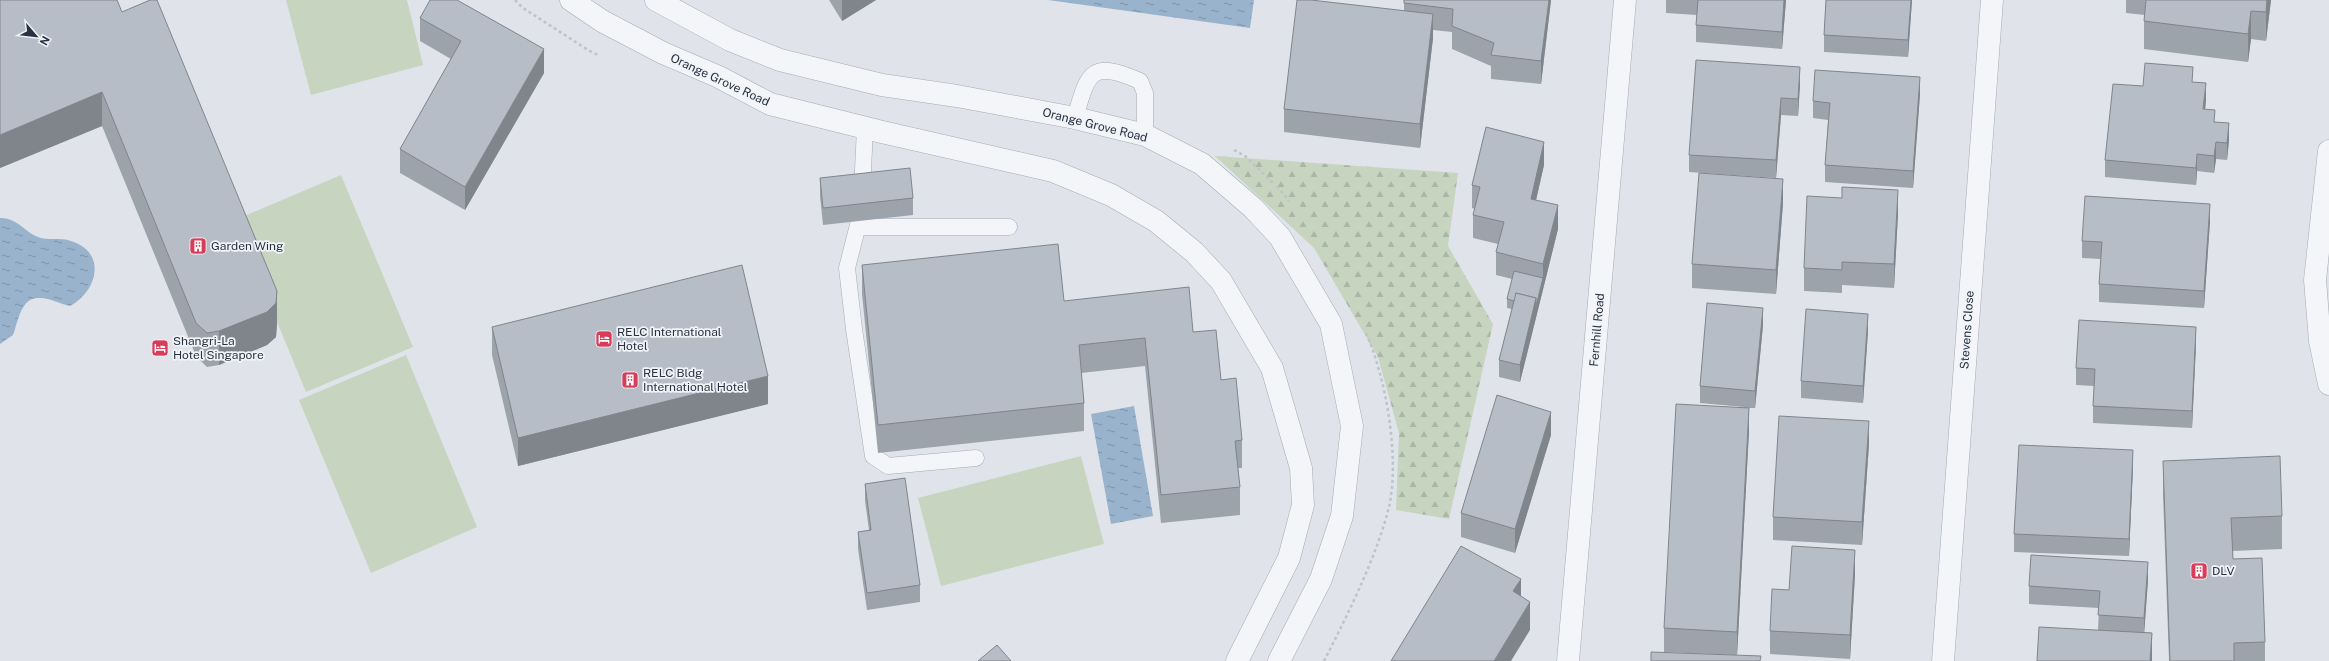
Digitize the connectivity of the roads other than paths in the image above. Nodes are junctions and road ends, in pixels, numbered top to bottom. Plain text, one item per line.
1 (571, 0) edge
2 (656, 0) edge
3 (1625, 0) edge
4 (1992, 0) edge
5 (1075, 118) junction
6 (865, 128) junction
7 (1146, 135) junction
8 (2329, 151) edge
9 (862, 191) edge
10 (1009, 227) dead end
11 (2329, 384) edge
12 (976, 458) dead end
13 (1237, 661) edge
14 (1279, 661) edge
15 (1568, 661) edge
16 (1943, 661) edge

1 - 6 street, Orange Grove Road
2 - 5 street, Orange Grove Road
3 - 15 street, Fernhill Road
4 - 16 street, Stevens Close
5 - 7 street, Orange Grove Road
5 - 7 lane
6 - 9 lane
6 - 13 street, Orange Grove Road
7 - 14 street, Orange Grove Road
8 - 11 street
10 - 12 lane

